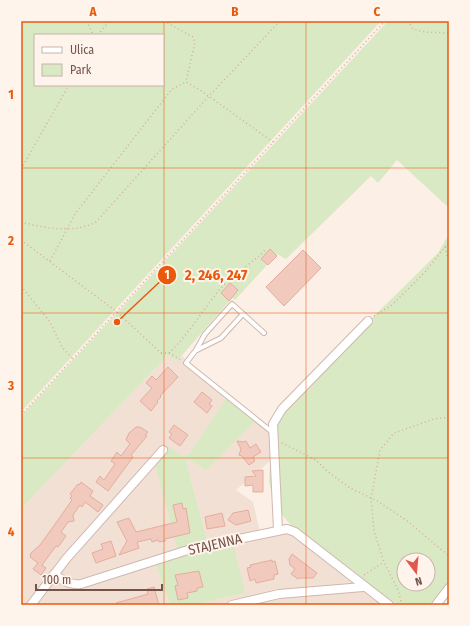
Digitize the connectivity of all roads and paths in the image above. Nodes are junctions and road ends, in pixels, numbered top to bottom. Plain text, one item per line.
1 (87, 21) edge
2 (109, 21) edge
3 (164, 21) edge
4 (280, 21) edge
5 (385, 21) edge
6 (408, 21) edge
7 (449, 33) edge
8 (94, 34) edge
9 (99, 34) edge
10 (186, 82) junction
11 (68, 86) edge
12 (209, 96) junction
13 (273, 142) junction
14 (21, 169) edge
15 (21, 222) edge
16 (68, 228) junction
17 (21, 240) edge
18 (449, 242) edge
19 (445, 247) junction
20 (266, 250) dead end
21 (50, 262) junction
22 (449, 263) edge
23 (21, 286) edge
24 (117, 312) junction
25 (243, 314) junction
26 (368, 321) joint
27 (264, 333) dead end
28 (196, 350) junction
29 (161, 353) junction
30 (169, 353) junction
31 (163, 355) dead end
32 (73, 359) junction
33 (186, 363) junction
34 (21, 415) edge
35 (449, 417) edge
36 (272, 435) junction
37 (163, 450) dead end
38 (371, 499) junction
39 (278, 530) junction
40 (449, 556) edge
41 (384, 562) junction
42 (54, 574) junction
43 (355, 580) junction
44 (363, 587) junction
45 (449, 588) edge
46 (31, 605) edge
47 (232, 605) edge
48 (389, 605) edge
49 (402, 605) edge
50 (436, 605) edge

1 - 8 path
2 - 9 path
3 - 10 path
4 - 12 path
5 - 13 path
6 - 7 path
10 - 12 path
10 - 16 path
11 - 14 path
12 - 13 path
12 - 16 path
13 - 24 path
15 - 16 path
16 - 21 path
17 - 21 path
18 - 19 path
19 - 22 path
19 - 26 path
20 - 30 path
21 - 24 path
23 - 32 path
24 - 29 path
24 - 32 path
25 - 27 lane
25 - 28 lane
25 - 28 lane
26 - 36 street
28 - 33 lane
29 - 30 path
29 - 31 path
30 - 33 path
32 - 34 path
33 - 36 lane
35 - 38 path
36 - 38 path
36 - 39 street
37 - 42 street
38 - 40 path
38 - 41 path
39 - 42 street, STAJENNA
39 - 43 street, STAJENNA
41 - 43 path
41 - 49 path
42 - 46 street
43 - 44 street, STAJENNA
44 - 47 street
44 - 48 street, STAJENNA
45 - 50 street

